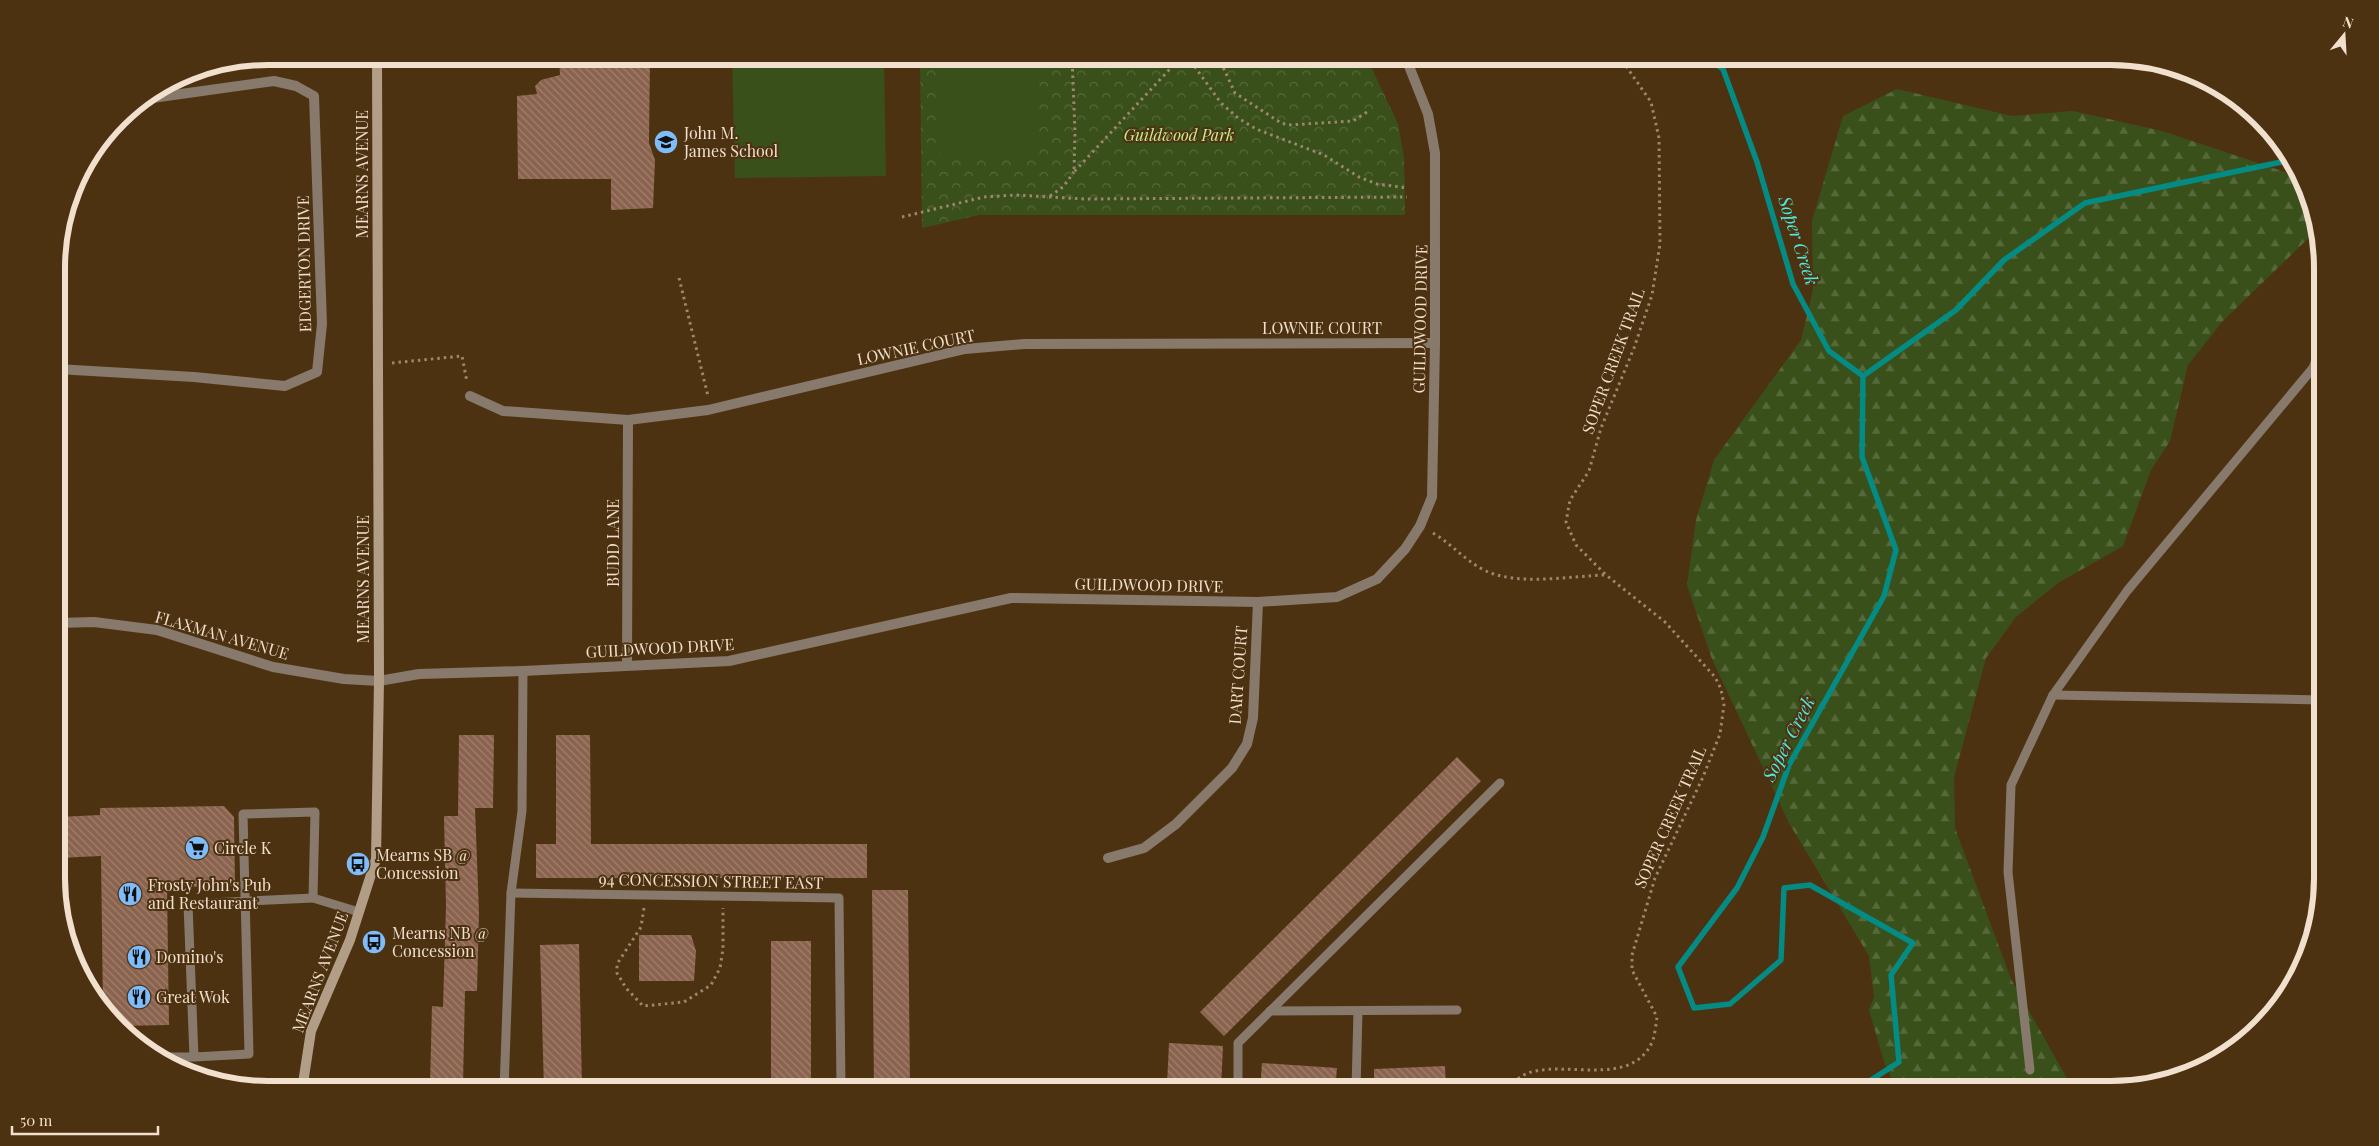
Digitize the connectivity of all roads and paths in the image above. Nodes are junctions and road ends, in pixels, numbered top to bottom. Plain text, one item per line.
1 (377, 65) edge
2 (1072, 65) edge
3 (1174, 65) edge
4 (1194, 65) edge
5 (1222, 65) edge
6 (1409, 65) edge
7 (1626, 65) edge
8 (160, 96) edge
9 (1367, 112) dead end
10 (1074, 172) junction
11 (1408, 188) dead end
12 (1050, 197) junction
13 (1407, 197) dead end
14 (902, 217) dead end
15 (678, 278) dead end
16 (1436, 343) junction
17 (376, 364) junction
18 (2314, 365) edge
19 (65, 369) edge
20 (470, 396) joint
21 (708, 410) junction
22 (628, 420) junction
23 (1420, 526) junction
24 (1606, 575) junction
25 (1258, 602) junction
26 (65, 623) edge
27 (627, 665) junction
28 (523, 671) junction
29 (379, 681) junction
30 (2053, 695) junction
31 (2314, 700) edge
32 (1500, 783) dead end
33 (1108, 858) dead end
34 (511, 892) junction
35 (646, 895) junction
36 (724, 897) junction
37 (313, 898) junction
38 (244, 902) junction
39 (359, 912) junction
40 (1457, 1010) dead end
41 (1270, 1011) junction
42 (1358, 1011) junction
43 (172, 1057) edge
44 (194, 1057) junction
45 (2030, 1070) dead end
46 (1238, 1080) dead end
47 (303, 1081) edge
48 (504, 1081) edge
49 (841, 1081) edge
50 (1356, 1081) edge
51 (1517, 1081) edge

1 - 17 street, MEARNS AVENUE
2 - 10 path
3 - 10 path
4 - 11 path
5 - 9 path
6 - 16 street, GUILDWOOD DRIVE
7 - 24 path, SOPER CREEK TRAIL
8 - 19 street, EDGERTON DRIVE
10 - 12 path
12 - 13 path
12 - 14 path
15 - 21 path
16 - 21 street, LOWNIE COURT
16 - 23 street, GUILDWOOD DRIVE
17 - 20 path
17 - 29 street, MEARNS AVENUE
18 - 30 lane
20 - 22 street, LOWNIE COURT
21 - 22 street, LOWNIE COURT
22 - 27 street, BUDD LANE
23 - 24 path
23 - 25 street, GUILDWOOD DRIVE
24 - 51 path, SOPER CREEK TRAIL
25 - 27 street, GUILDWOOD DRIVE
25 - 33 street, DART COURT
26 - 29 street, FLAXMAN AVENUE
27 - 28 street, GUILDWOOD DRIVE
28 - 29 street, GUILDWOOD DRIVE
28 - 34 lane
29 - 39 street, MEARNS AVENUE
30 - 31 lane
30 - 45 lane
32 - 41 lane
34 - 35 lane, 94 CONCESSION STREET EAST
34 - 48 lane
35 - 36 lane, 94 CONCESSION STREET EAST
35 - 36 path
36 - 49 lane, 94 CONCESSION STREET EAST
37 - 38 lane
37 - 38 lane
37 - 39 lane
38 - 44 lane
38 - 44 lane
39 - 47 street, MEARNS AVENUE
40 - 42 lane
41 - 42 lane
41 - 46 lane
42 - 50 lane
43 - 44 lane

